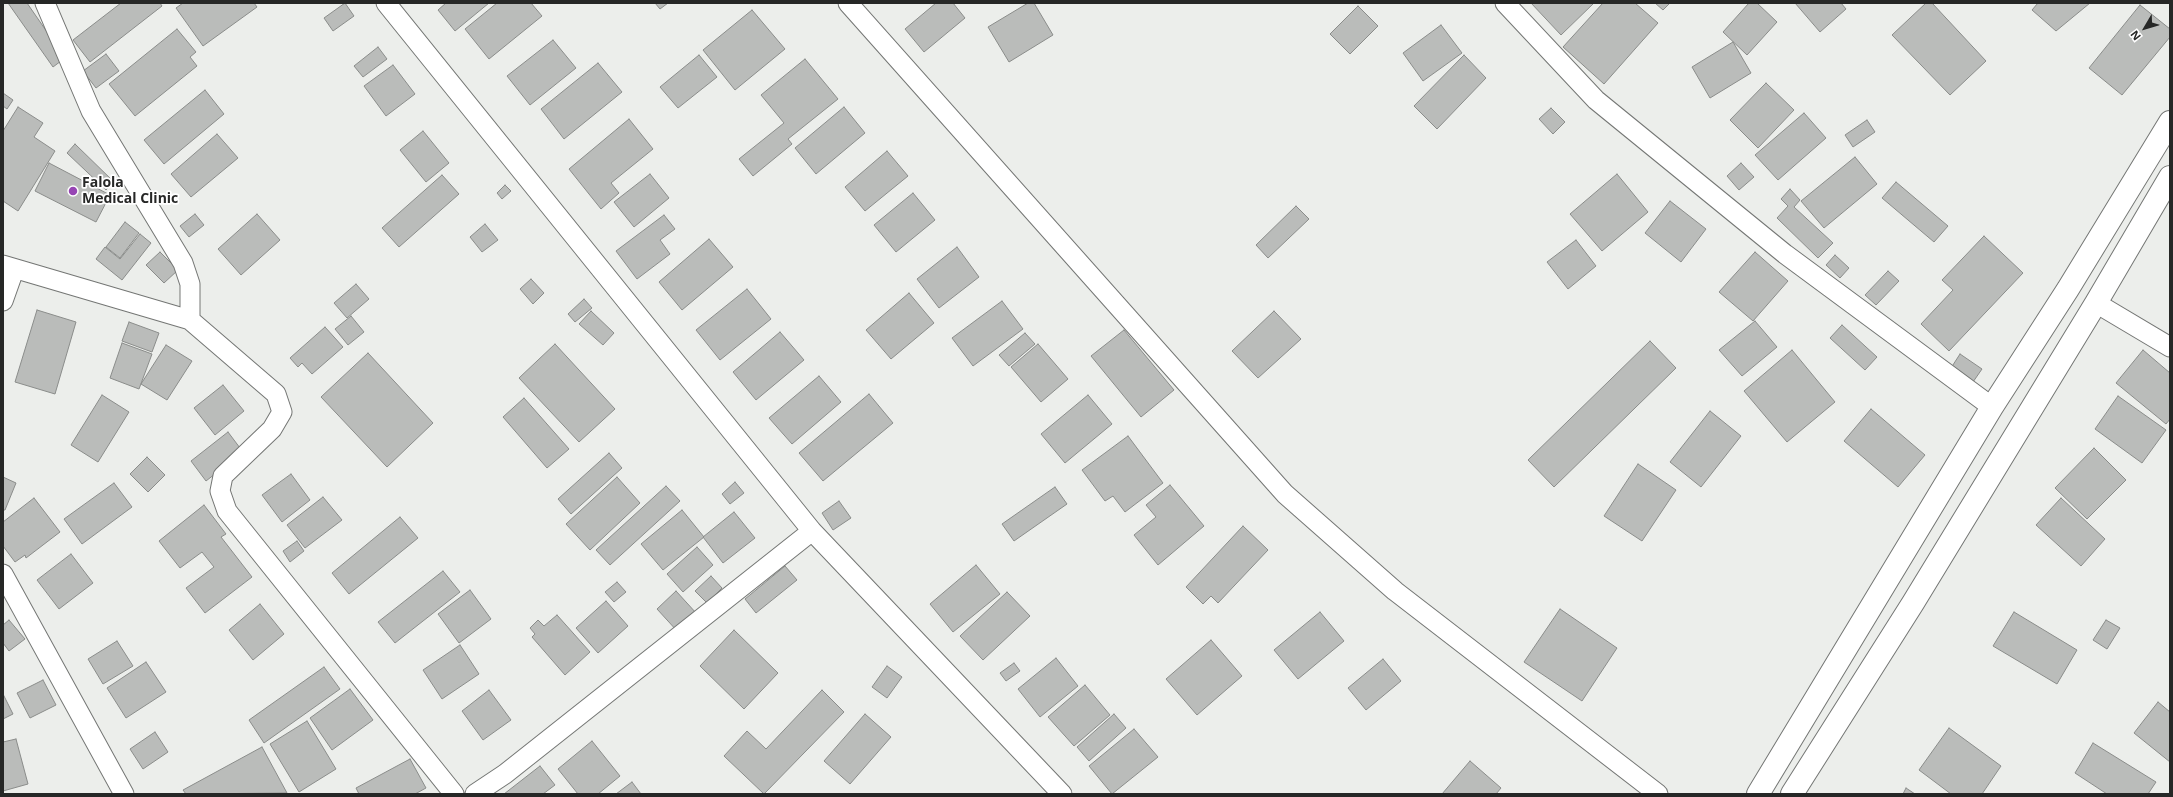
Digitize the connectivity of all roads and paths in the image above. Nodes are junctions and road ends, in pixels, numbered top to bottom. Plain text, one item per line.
1 (45, 3) edge
2 (386, 3) edge
3 (848, 3) edge
4 (1505, 3) edge
5 (2170, 122) edge
6 (2170, 177) edge
7 (8, 267) edge
8 (3, 301) edge
9 (2096, 303) junction
10 (190, 320) junction
11 (2170, 347) edge
12 (1992, 407) junction
13 (812, 532) junction
14 (3, 574) edge
15 (124, 794) edge
16 (454, 794) edge
17 (474, 794) edge
18 (1062, 794) edge
19 (1658, 794) edge
20 (1758, 794) edge
21 (1792, 794) edge

1 - 10 street
2 - 13 street
3 - 19 street
4 - 12 street
5 - 12 street
6 - 9 street
7 - 8 street
7 - 10 street
9 - 11 street
9 - 21 street
10 - 16 street
12 - 20 street
13 - 17 street
13 - 18 street
14 - 15 street

